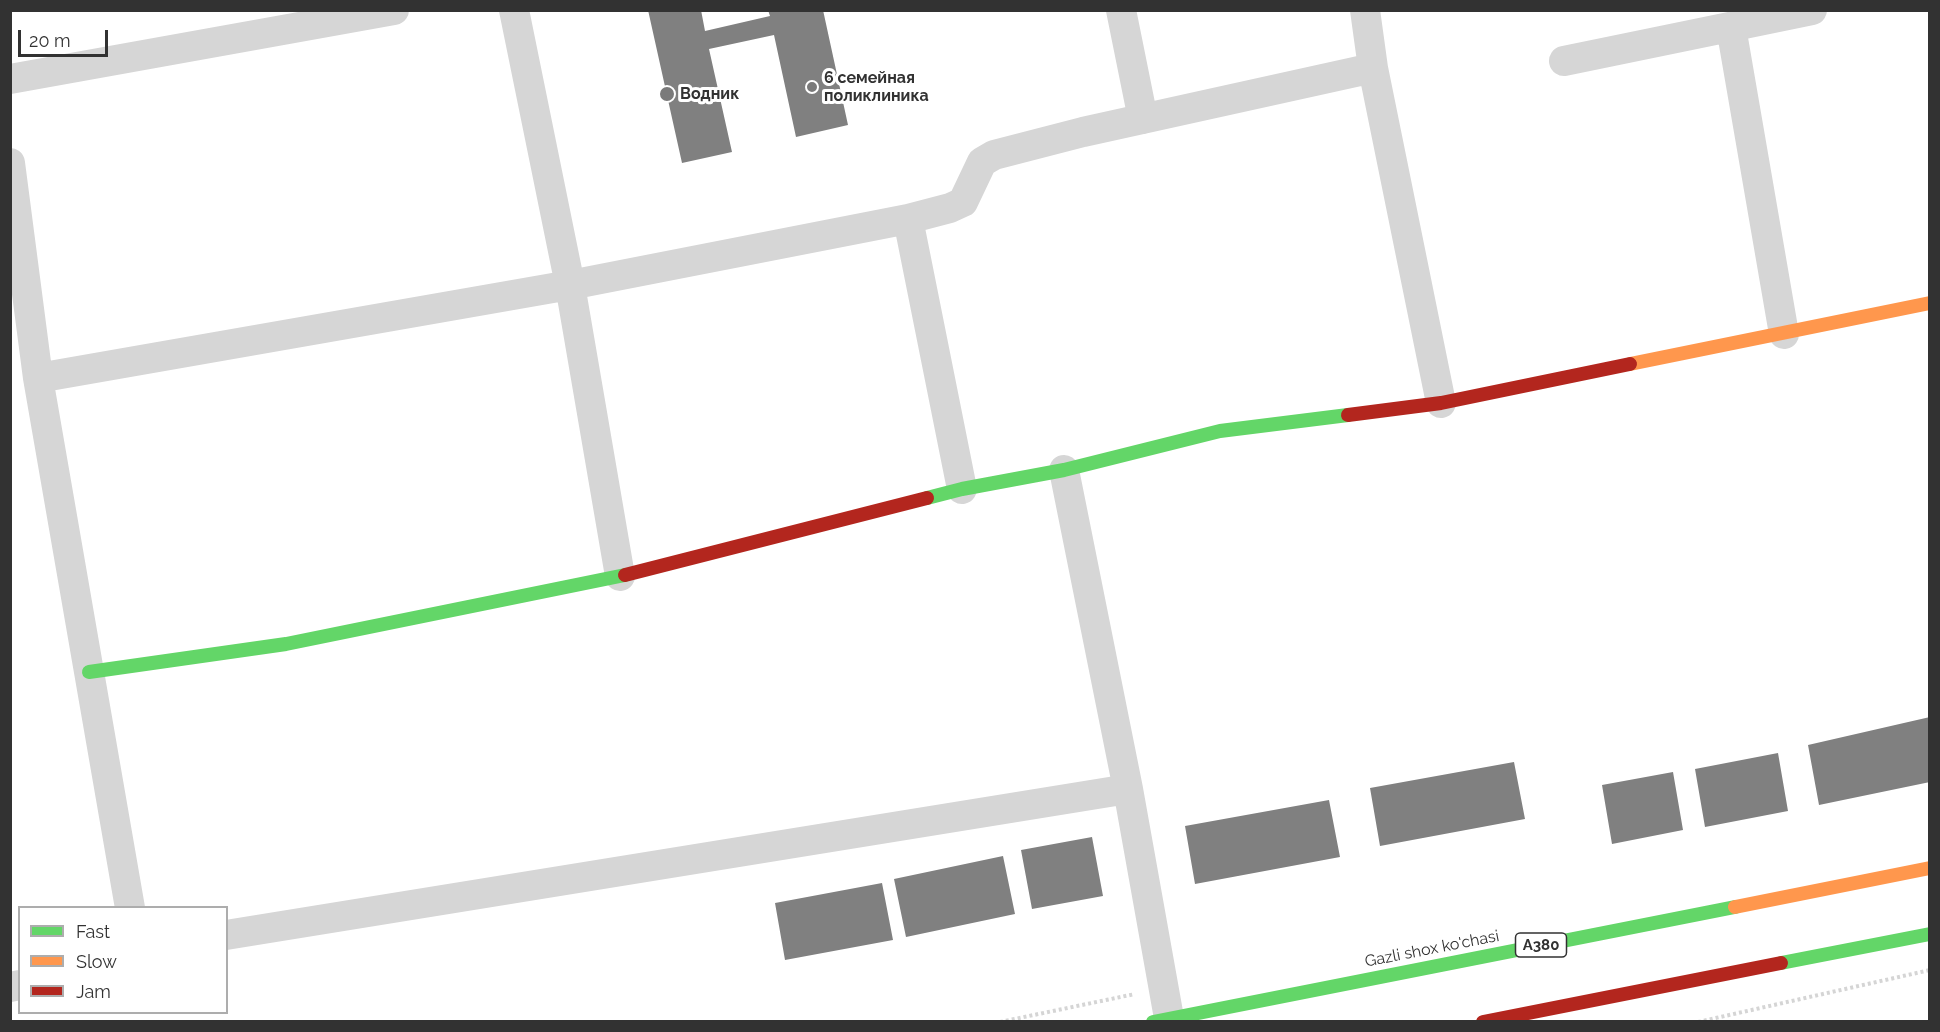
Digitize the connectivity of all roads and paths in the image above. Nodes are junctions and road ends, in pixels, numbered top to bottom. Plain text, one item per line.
1 (394, 10) edge
2 (514, 10) edge
3 (1121, 10) edge
4 (1365, 10) edge
5 (1812, 10) edge
6 (1731, 27) junction
7 (1564, 61) dead end
8 (1373, 68) junction
9 (10, 80) edge
10 (1143, 118) junction
11 (10, 163) edge
12 (908, 219) junction
13 (570, 285) junction
14 (1929, 303) edge
15 (1784, 334) junction
16 (38, 378) junction
17 (1442, 403) junction
18 (1064, 470) junction
19 (962, 489) junction
20 (621, 576) junction
21 (89, 672) junction
22 (1128, 789) junction
23 (1929, 868) edge
24 (130, 906) edge
25 (1929, 934) edge
26 (228, 935) edge
27 (1929, 970) edge
28 (1545, 1016) edge
29 (1161, 1020) edge
30 (1483, 1022) edge
31 (1698, 1022) edge

1 - 9 street
2 - 13 street
3 - 10 street
4 - 8 street
5 - 6 street
6 - 7 street
6 - 15 street
8 - 10 street
8 - 17 street
10 - 12 street
11 - 16 street
12 - 13 street
12 - 19 street
13 - 16 street
13 - 20 street
14 - 15 main road
15 - 17 main road
16 - 21 street
17 - 18 main road
18 - 19 main road
18 - 22 street
19 - 20 main road
20 - 21 main road
21 - 24 street
22 - 26 street
22 - 29 street
23 - 29 main road, Gazli shox ko'chasi / A380
25 - 28 main road
27 - 31 path
28 - 30 main road

